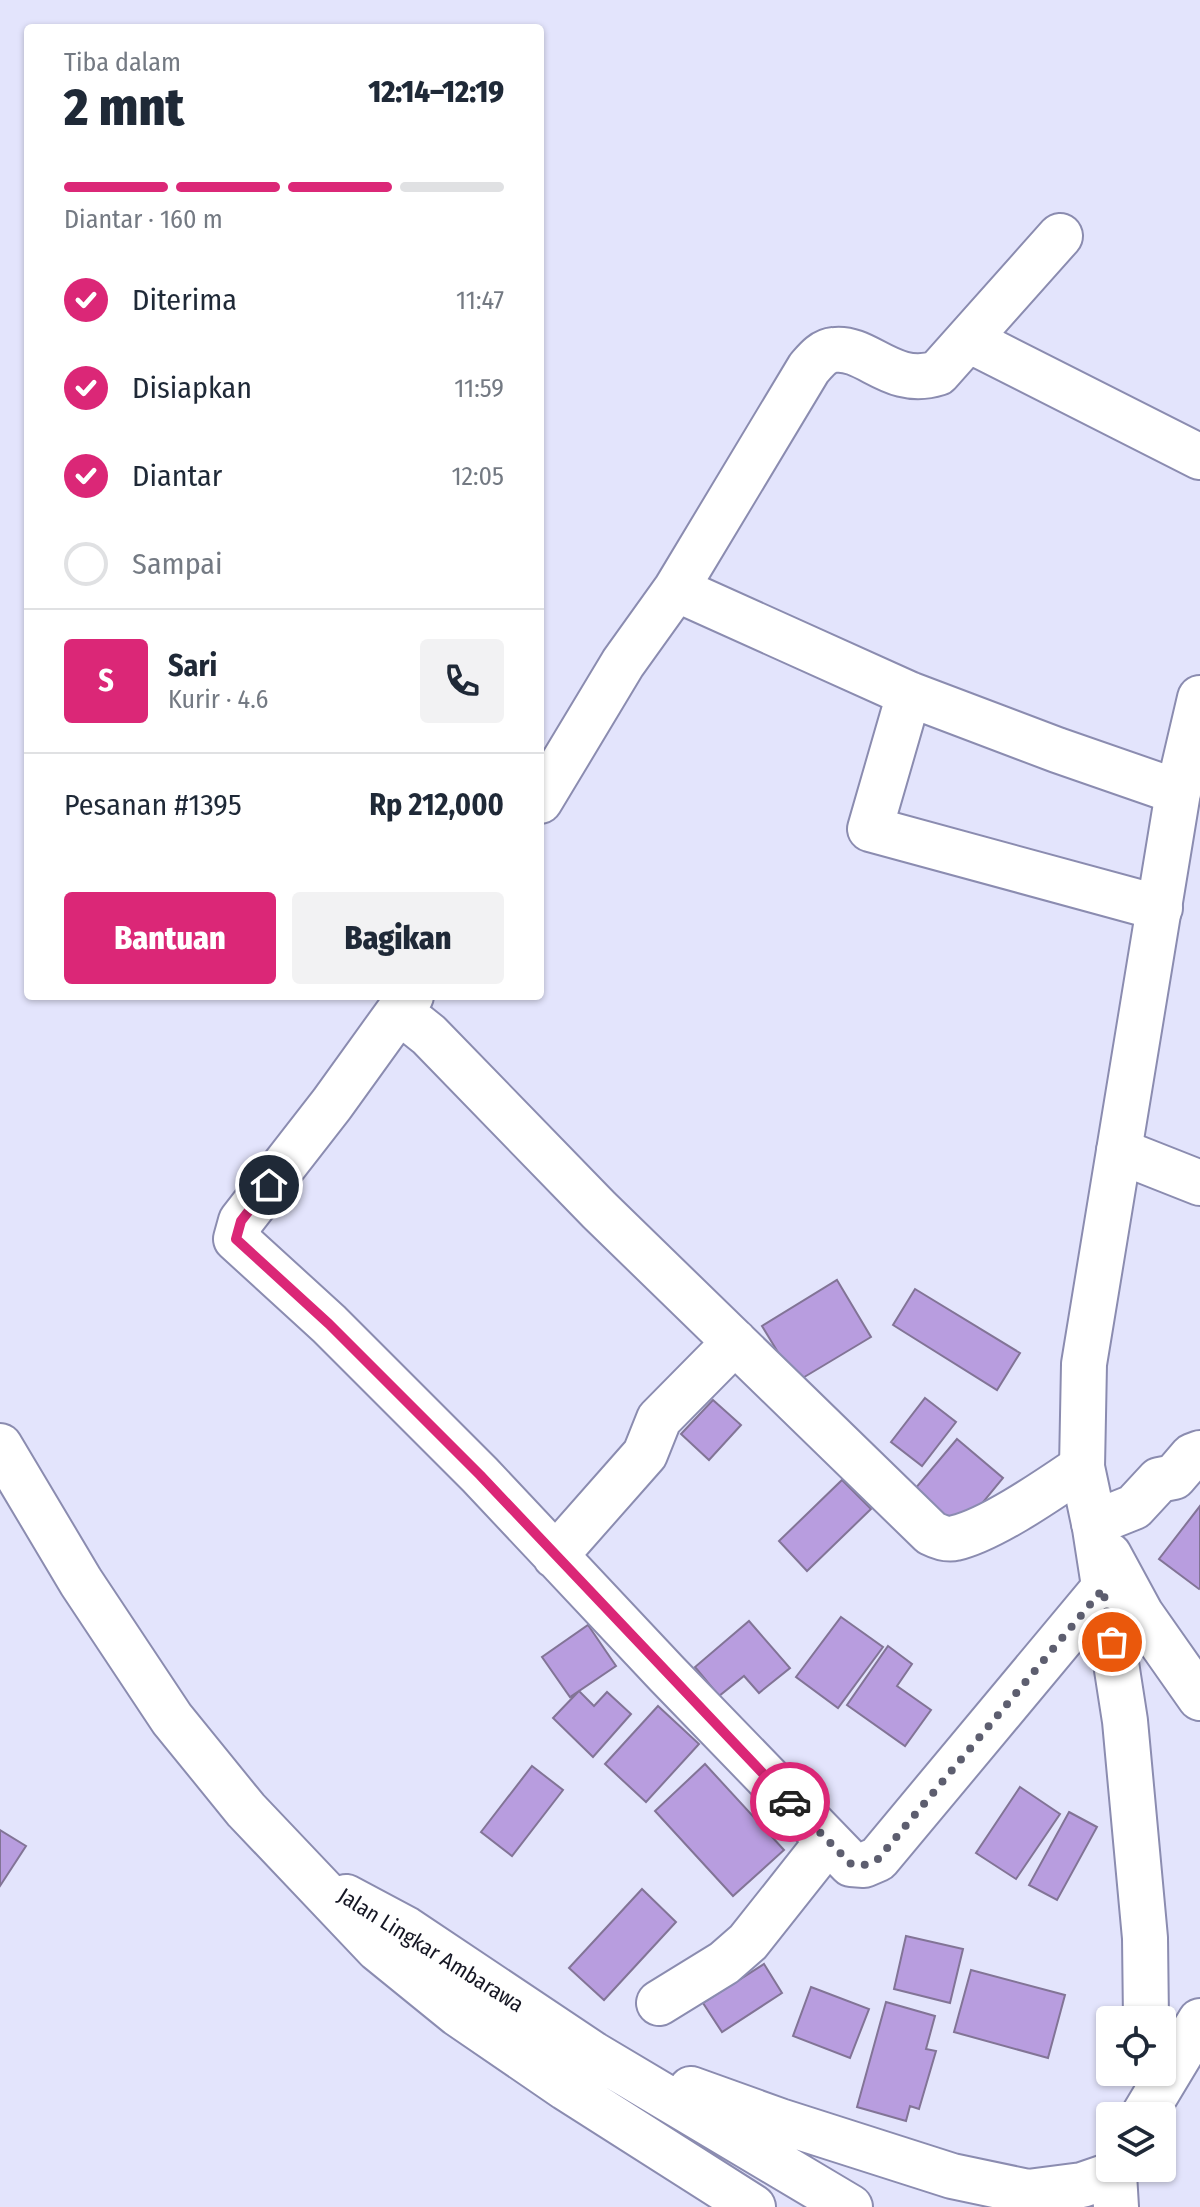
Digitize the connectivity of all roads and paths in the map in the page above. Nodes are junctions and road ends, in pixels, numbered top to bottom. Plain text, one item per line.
1 (1060, 236) dead end
2 (969, 340) junction
3 (1200, 457) edge
4 (676, 589) junction
5 (909, 694) junction
6 (1200, 698) edge
7 (544, 794) edge
8 (1184, 817) edge
9 (1160, 908) junction
10 (406, 1000) edge
11 (1119, 1151) junction
12 (1200, 1183) edge
13 (735, 1342) junction
14 (0, 1446) edge
15 (1200, 1453) edge
16 (1082, 1467) junction
17 (1094, 1525) junction
18 (555, 1556) junction
19 (1103, 1589) junction
20 (1200, 1698) edge
21 (828, 1841) junction
22 (315, 1880) junction
23 (659, 2003) dead end
24 (1146, 2006) edge
25 (1200, 2021) edge
26 (593, 2054) junction
27 (566, 2088) junction
28 (1146, 2099) edge
29 (1110, 2189) edge
30 (712, 2207) edge
31 (753, 2207) edge
32 (850, 2207) edge

1 - 2 main road
2 - 3 main road
2 - 4 main road
4 - 5 main road
4 - 7 main road
5 - 8 main road
5 - 9 main road
6 - 8 main road
8 - 9 main road
9 - 11 main road
10 - 13 main road
10 - 18 main road
11 - 12 main road
11 - 16 main road
13 - 16 main road
13 - 18 main road
14 - 22 main road
15 - 17 main road
16 - 17 main road
17 - 19 main road
17 - 20 main road
18 - 21 main road
19 - 21 main road
19 - 24 main road
21 - 23 main road
22 - 26 main road, Jalan Lingkar Ambarawa
22 - 27 main road, Jalan Lingkar Ambarawa
25 - 28 main road
26 - 29 main road
26 - 32 main road, Jalan Lingkar Ambarawa
27 - 30 main road
27 - 31 main road, Jalan Lingkar Ambarawa

